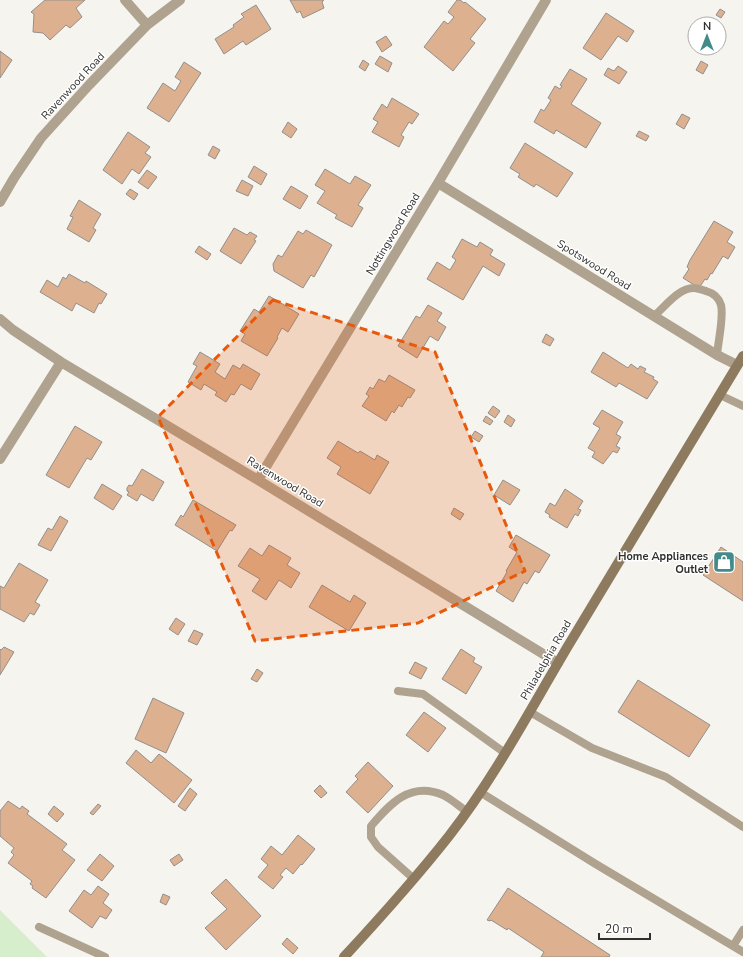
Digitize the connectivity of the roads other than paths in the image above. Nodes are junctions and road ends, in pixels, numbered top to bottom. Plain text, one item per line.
1 (125, 0) edge
2 (180, 0) edge
3 (546, 0) edge
4 (147, 25) junction
5 (438, 183) junction
6 (0, 202) edge
7 (654, 316) junction
8 (0, 319) edge
9 (716, 355) junction
10 (743, 356) edge
11 (61, 362) junction
12 (737, 365) junction
13 (720, 395) junction
14 (743, 406) edge
15 (0, 459) edge
16 (258, 480) junction
17 (558, 663) junction
18 (398, 691) dead end
19 (530, 712) junction
20 (505, 753) junction
21 (480, 792) junction
22 (466, 811) junction
23 (743, 827) edge
24 (414, 879) junction
25 (39, 927) dead end
26 (743, 930) edge
27 (733, 946) junction
28 (743, 952) edge
29 (105, 957) edge
30 (344, 957) edge

1 - 4 street
2 - 4 street, Ravenwood Road
3 - 5 street, Nottingwood Road
4 - 6 street, Ravenwood Road
5 - 7 street, Spotswood Road
5 - 16 street, Nottingwood Road
7 - 9 street, Spotswood Road
7 - 9 lane
8 - 11 street, Ravenwood Road
9 - 12 street, Spotswood Road
10 - 12 main road, Philadelphia Road
11 - 15 street
11 - 16 street, Ravenwood Road
12 - 13 main road, Philadelphia Road
13 - 14 lane
13 - 17 main road, Philadelphia Road
16 - 17 street, Ravenwood Road
17 - 19 main road, Philadelphia Road
18 - 20 lane
19 - 20 main road, Philadelphia Road
19 - 23 lane
20 - 21 main road, Philadelphia Road
21 - 22 main road, Philadelphia Road
21 - 27 lane
22 - 24 main road, Philadelphia Road
22 - 24 lane
24 - 30 main road, Philadelphia Road
25 - 29 lane
26 - 27 lane
27 - 28 lane

